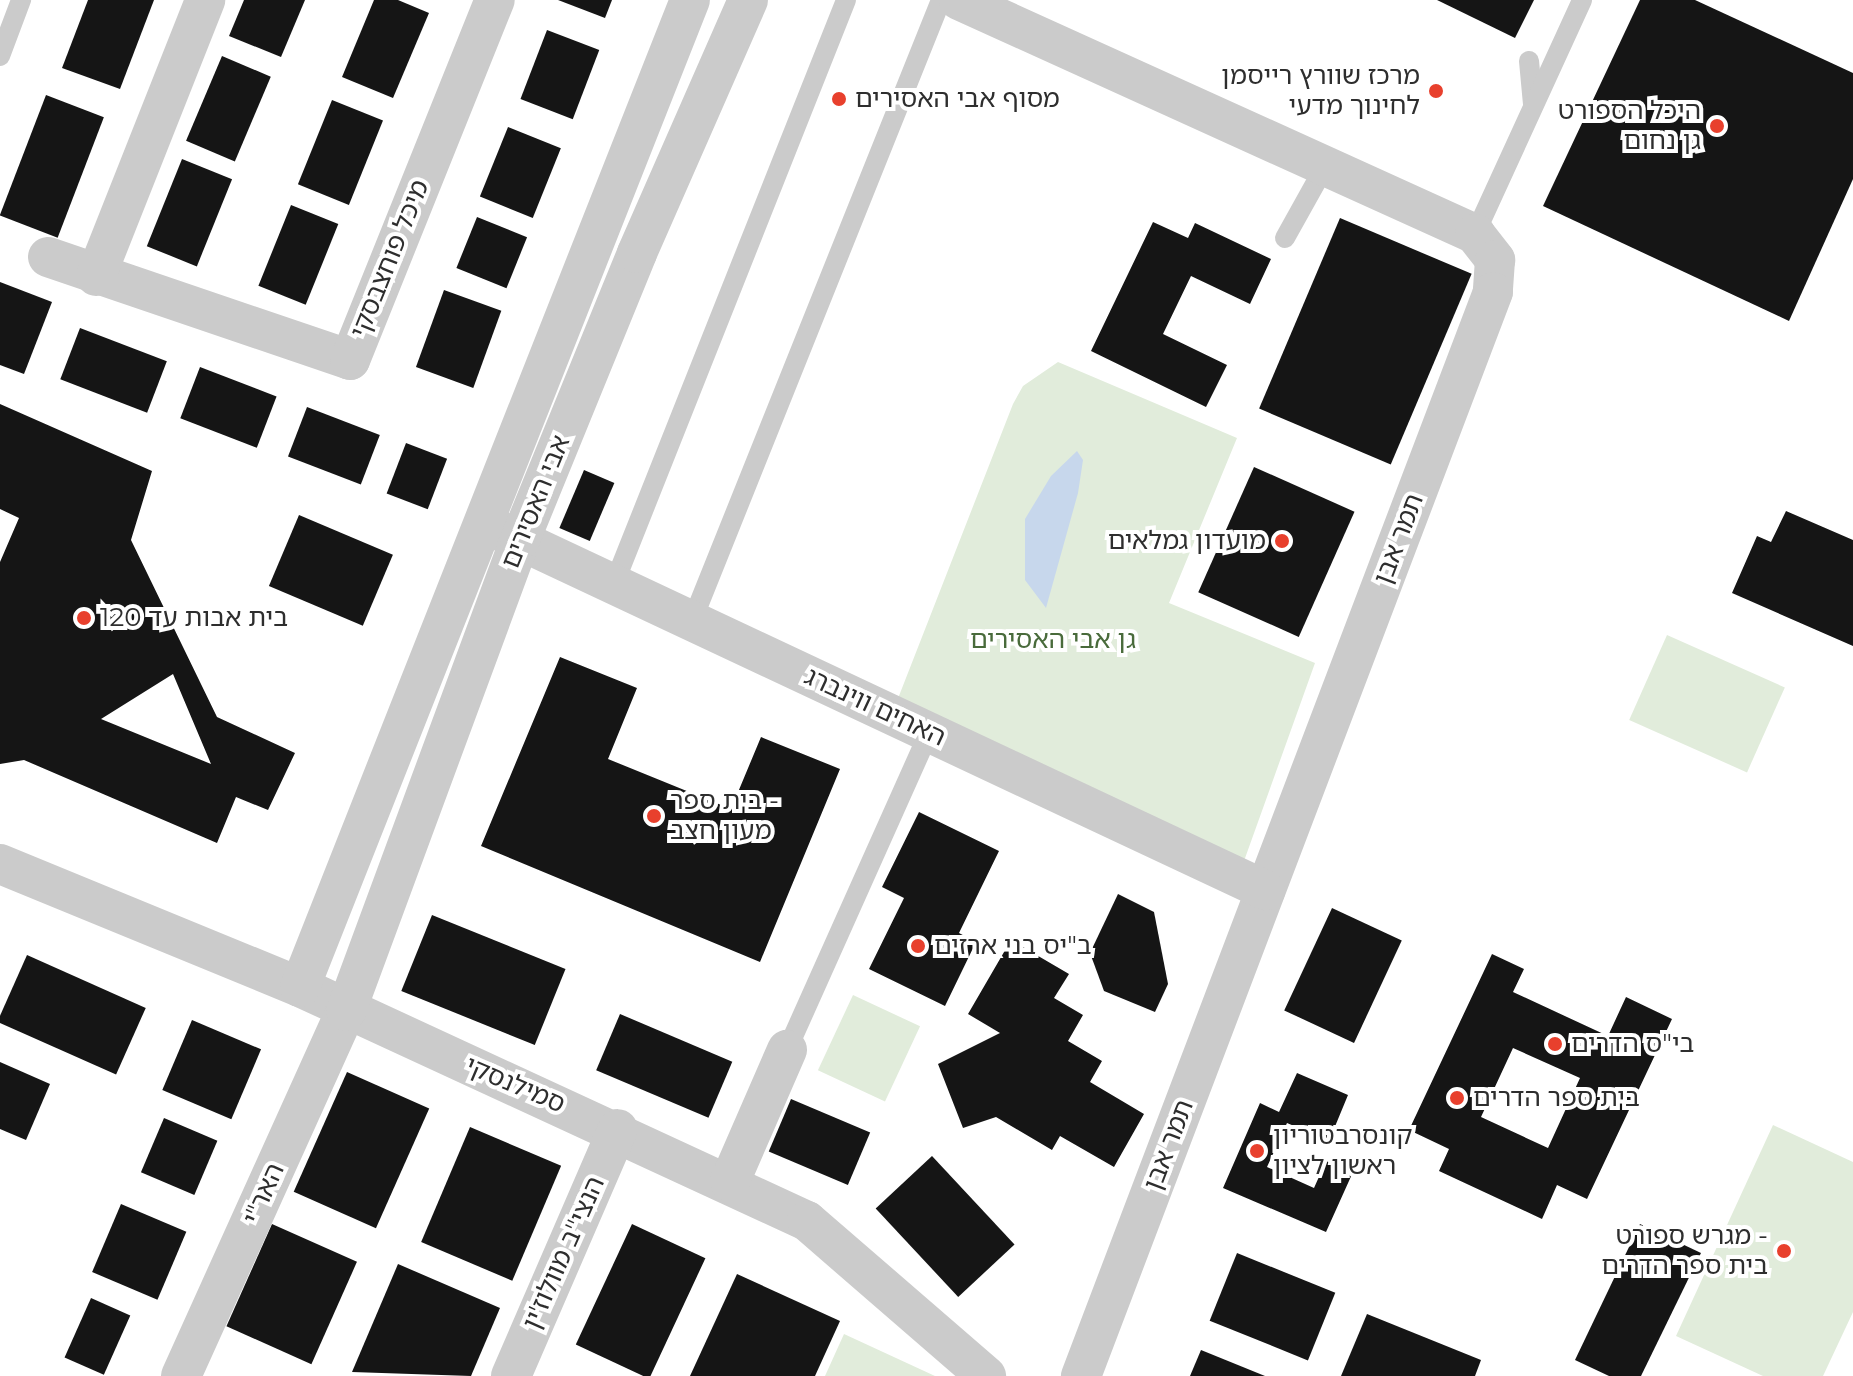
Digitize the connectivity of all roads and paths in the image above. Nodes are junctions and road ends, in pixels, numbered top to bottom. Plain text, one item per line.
1 (21, 0) edge
2 (205, 0) edge
3 (495, 0) edge
4 (690, 0) edge
5 (748, 0) edge
6 (846, 0) edge
7 (941, 0) edge
8 (959, 0) edge
9 (1582, 0) edge
10 (0, 56) edge
11 (1529, 61) dead end
12 (1533, 108) junction
13 (1325, 166) junction
14 (1475, 234) junction
15 (1285, 238) dead end
16 (48, 257) dead end
17 (96, 276) junction
18 (502, 532) junction
19 (614, 584) junction
20 (692, 621) junction
21 (929, 732) junction
22 (0, 864) edge
23 (1265, 890) junction
24 (300, 987) junction
25 (346, 1011) junction
26 (787, 1050) joint
27 (618, 1129) junction
28 (730, 1181) junction
29 (181, 1376) edge
30 (511, 1376) edge
31 (986, 1376) edge
32 (1081, 1376) edge

1 - 10 lane
2 - 17 street
3 - 17 street, מיכל פוחצבסקי
4 - 18 street, אבי האסירים
5 - 18 street, אבי האסירים
6 - 19 lane
7 - 20 lane
8 - 13 street
9 - 12 lane
11 - 12 lane
12 - 14 lane
13 - 14 street
13 - 15 lane
14 - 23 street, תמר אבן
16 - 17 street, מיכל פוחצבסקי
18 - 19 street, האחים ווינברג
18 - 24 street, אבי האסירים
18 - 25 street, אבי האסירים
19 - 20 street, האחים ווינברג
20 - 21 street, האחים ווינברג
21 - 23 street, האחים ווינברג
21 - 26 lane
22 - 24 street, סמילנסקי
23 - 32 street, תמר אבן
24 - 25 street, סמילנסקי
25 - 27 street, סמילנסקי
25 - 29 street, האר"י
26 - 28 street
27 - 28 street, סמילנסקי
27 - 30 street, הנצי''ב מוולוז'ין
28 - 31 street, סמילנסקי

